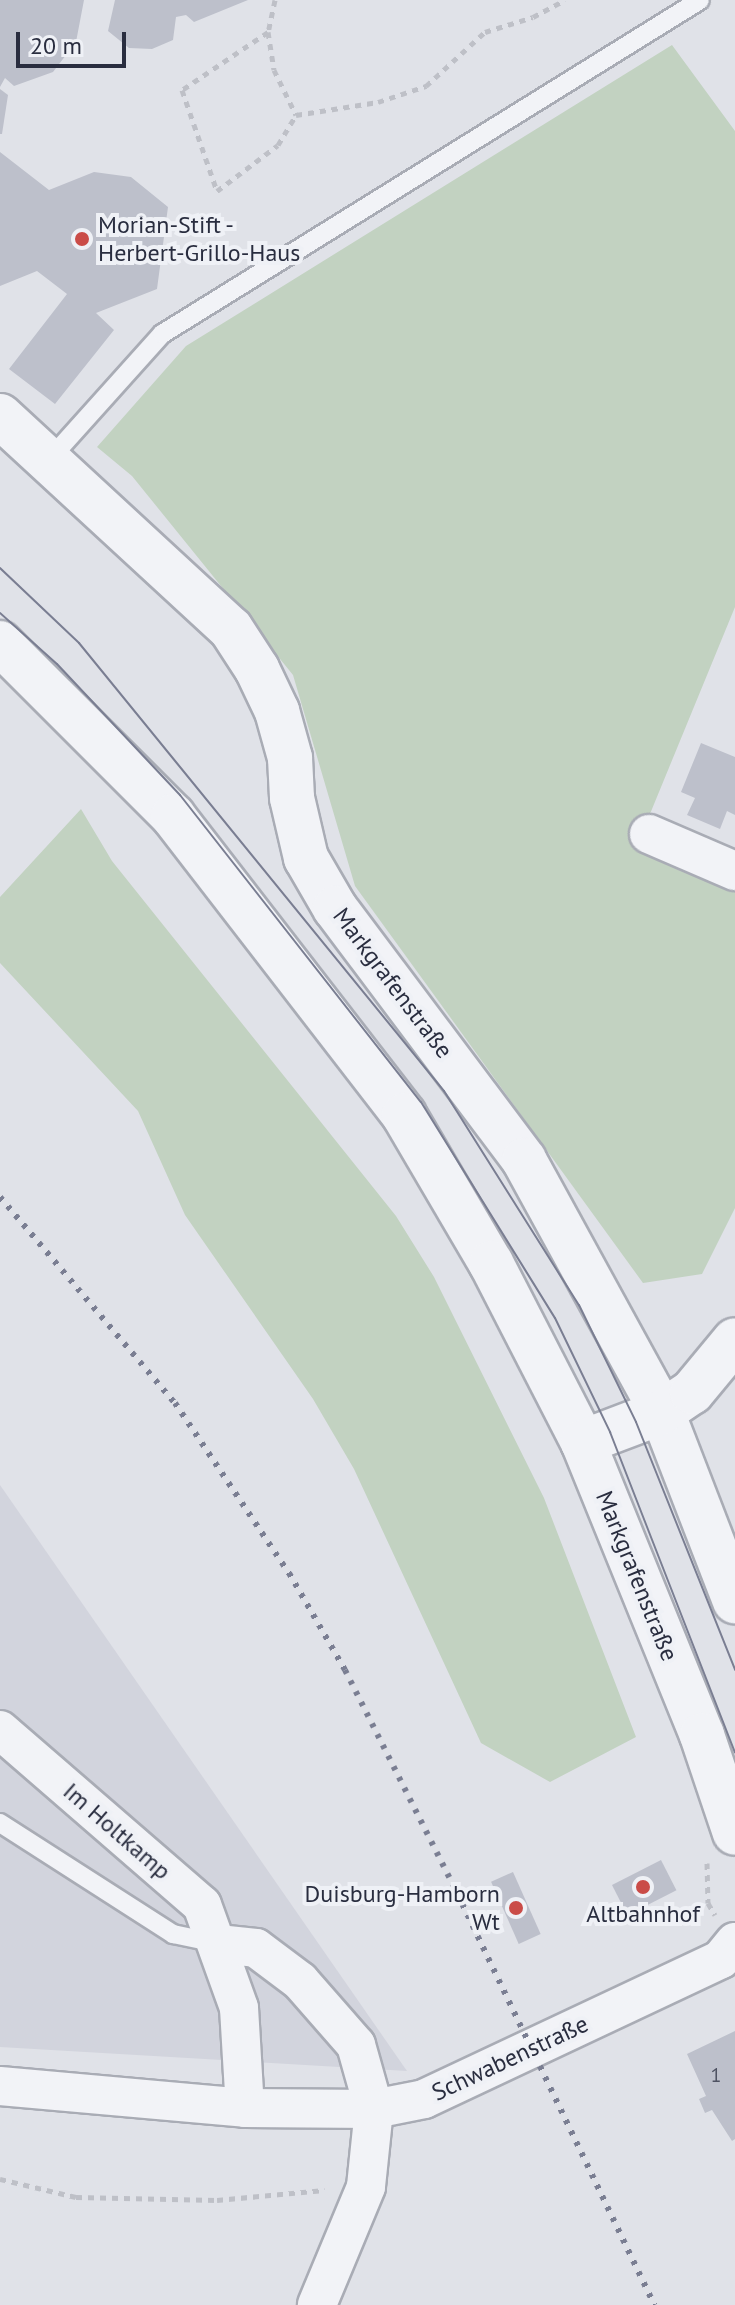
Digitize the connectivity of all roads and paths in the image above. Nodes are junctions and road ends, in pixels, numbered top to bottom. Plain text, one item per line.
1 (275, 0) edge
2 (565, 0) edge
3 (700, 0) edge
4 (268, 32) junction
5 (296, 115) junction
6 (0, 416) edge
7 (48, 461) junction
8 (0, 643) edge
9 (649, 834) dead end
10 (735, 871) edge
11 (735, 1340) edge
12 (662, 1412) junction
13 (583, 1442) junction
14 (735, 1601) edge
15 (0, 1730) edge
16 (0, 1823) edge
17 (735, 1833) edge
18 (735, 1942) edge
19 (218, 1944) junction
20 (0, 2086) edge
21 (245, 2108) junction
22 (374, 2109) junction
23 (0, 2179) edge
24 (366, 2187) junction
25 (317, 2305) edge

1 - 4 path
2 - 5 path
3 - 7 lane
4 - 5 path
4 - 5 path
6 - 7 street, Markgrafenstraße
7 - 12 street, Markgrafenstraße
8 - 13 street, Markgrafenstraße
9 - 10 street
11 - 12 street
12 - 13 street
12 - 14 street, Markgrafenstraße
13 - 17 street, Markgrafenstraße
15 - 19 street, Im Holtkamp
16 - 19 lane
18 - 22 street, Schwabenstraße
19 - 21 street, Im Holtkamp
19 - 22 street
20 - 21 street
21 - 22 street
22 - 24 street
23 - 24 path
24 - 25 street

